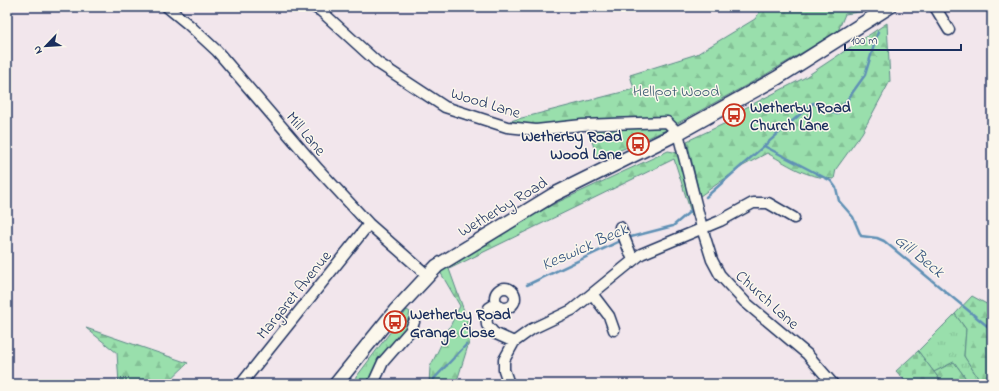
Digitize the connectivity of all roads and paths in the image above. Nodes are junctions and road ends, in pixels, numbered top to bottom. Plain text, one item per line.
1 (167, 7) edge
2 (314, 7) edge
3 (889, 7) edge
4 (935, 7) edge
5 (949, 30) dead end
6 (678, 133) junction
7 (794, 218) dead end
8 (369, 224) junction
9 (702, 228) junction
10 (622, 231) dead end
11 (633, 260) junction
12 (427, 275) junction
13 (593, 294) junction
14 (497, 303) dead end
15 (414, 322) dead end
16 (614, 330) dead end
17 (514, 342) junction
18 (241, 384) edge
19 (336, 384) edge
20 (373, 384) edge
21 (508, 384) edge
22 (833, 384) edge

1 - 8 street, Mill Lane
2 - 6 street, Wood Lane
3 - 6 main road, Wetherby Road
4 - 5 street
6 - 9 street, Church Lane
6 - 12 main road, Wetherby Road
7 - 9 street
8 - 12 street, Mill Lane
8 - 18 street, Margaret Avenue
9 - 11 street
9 - 22 street, Church Lane
10 - 11 street
11 - 13 street
12 - 19 main road, Wetherby Road
13 - 16 street
13 - 17 street
14 - 17 street
15 - 20 street
17 - 21 street

